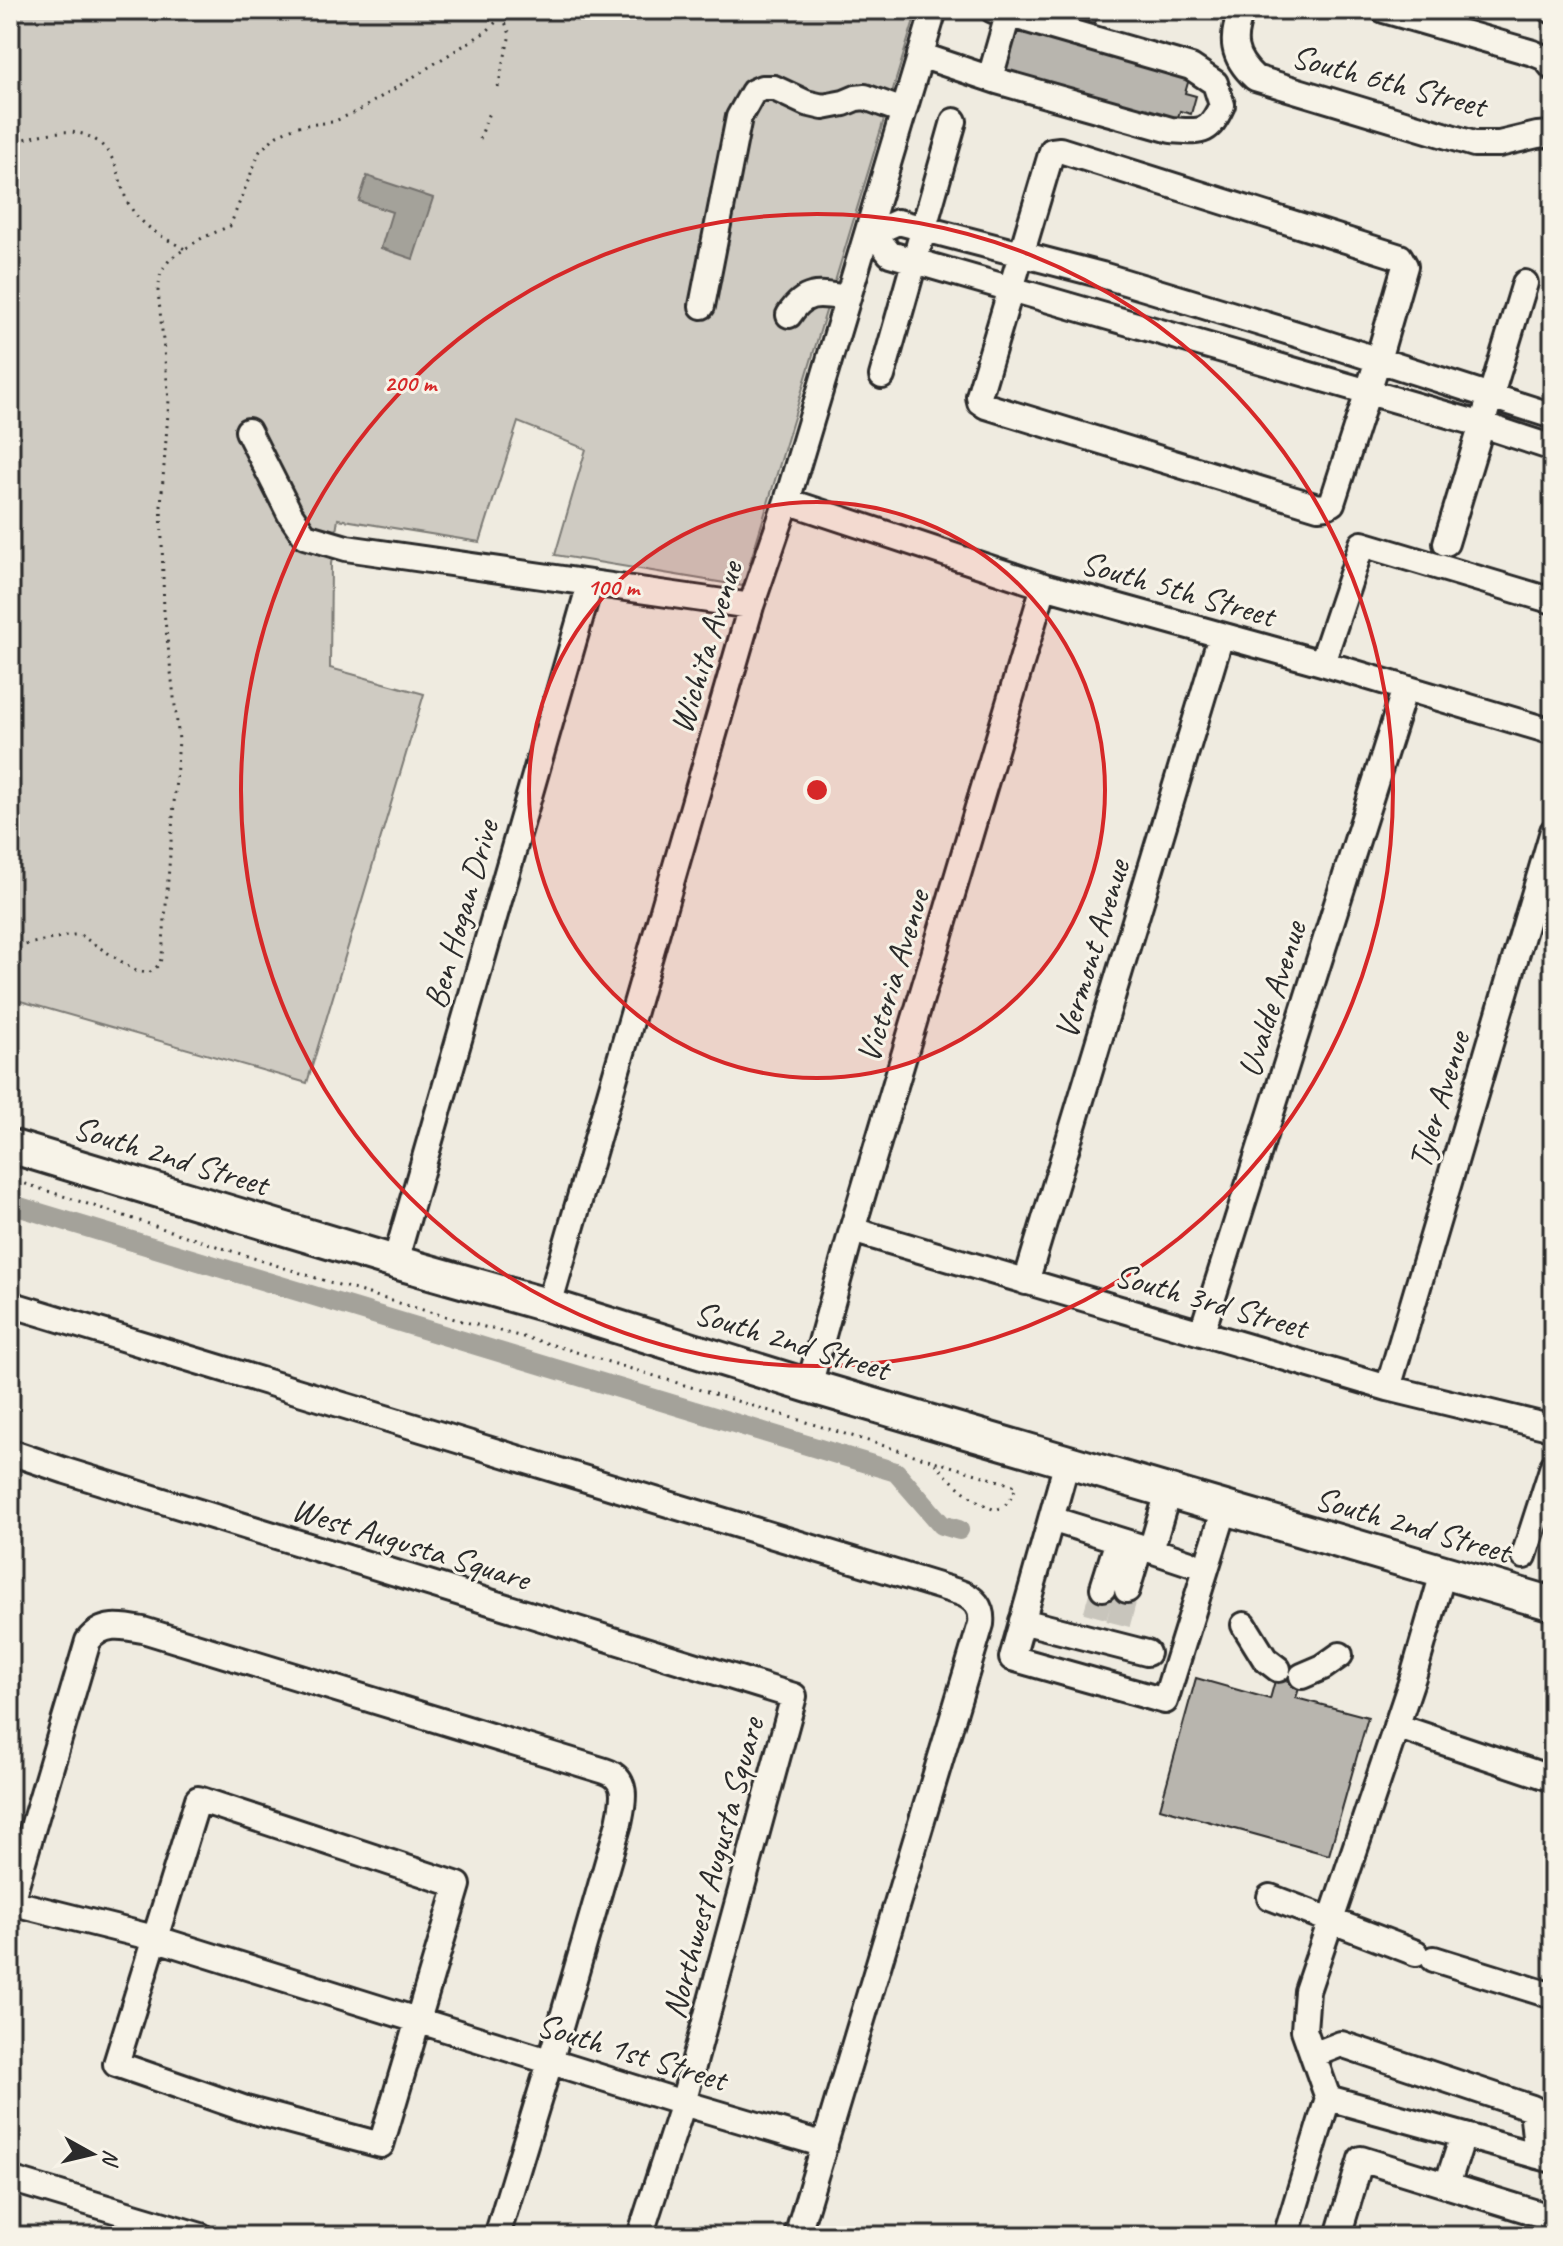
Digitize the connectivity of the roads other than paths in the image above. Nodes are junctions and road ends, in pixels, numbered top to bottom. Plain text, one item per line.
1 (934, 10) edge
2 (1242, 10) edge
3 (1384, 10) edge
4 (1000, 12) edge
5 (920, 55) junction
6 (1553, 68) edge
7 (990, 78) junction
8 (903, 111) junction
9 (954, 121) dead end
10 (1553, 134) edge
11 (925, 229) junction
12 (1022, 253) junction
13 (915, 261) junction
14 (1525, 283) dead end
15 (1010, 288) junction
16 (847, 298) junction
17 (702, 306) dead end
18 (789, 315) dead end
19 (1378, 360) junction
20 (882, 376) dead end
21 (1367, 392) junction
22 (1492, 397) junction
23 (1553, 416) edge
24 (1483, 425) junction
25 (248, 431) dead end
26 (1553, 448) edge
27 (787, 501) junction
28 (1446, 543) dead end
29 (590, 584) junction
30 (1044, 586) junction
31 (1553, 601) edge
32 (751, 606) junction
33 (1221, 636) junction
34 (1322, 663) junction
35 (1405, 688) junction
36 (1553, 732) edge
37 (1553, 831) edge
38 (10, 1146) edge
39 (852, 1230) junction
40 (395, 1262) junction
41 (1026, 1282) junction
42 (10, 1304) edge
43 (549, 1305) junction
44 (1202, 1332) junction
45 (809, 1386) junction
46 (1388, 1388) junction
47 (1553, 1428) edge
48 (10, 1452) edge
49 (1067, 1462) junction
50 (1553, 1466) edge
51 (1168, 1492) junction
52 (1225, 1508) junction
53 (1051, 1519) junction
54 (1136, 1546) junction
55 (1524, 1556) dead end
56 (1190, 1563) dead end
57 (1443, 1573) junction
58 (1103, 1588) tunnel mouth
59 (1127, 1590) tunnel mouth
60 (1553, 1604) edge
61 (1022, 1621) junction
62 (1244, 1625) dead end
63 (1147, 1653) dead end
64 (1340, 1655) dead end
65 (1278, 1669) dead end
66 (1302, 1676) dead end
67 (794, 1696) joint
68 (1396, 1726) junction
69 (1553, 1779) edge
70 (1270, 1897) dead end
71 (10, 1903) edge
72 (1330, 1919) junction
73 (154, 1938) junction
74 (1553, 1996) edge
75 (419, 2022) junction
76 (1313, 2055) junction
77 (550, 2062) junction
78 (1328, 2098) junction
79 (683, 2103) junction
80 (1463, 2136) junction
81 (825, 2145) junction
82 (1545, 2158) edge
83 (10, 2179) edge
84 (1447, 2185) junction
85 (1553, 2218) edge
86 (201, 2236) edge
87 (497, 2236) edge
88 (640, 2236) edge
89 (797, 2236) edge
90 (1286, 2236) edge
91 (1338, 2236) edge

1 - 5 street, Wichita Avenue
2 - 10 street, South 6th Street
3 - 6 street
4 - 7 street
4 - 7 street
5 - 7 street
5 - 8 street, Wichita Avenue
8 - 16 street, Wichita Avenue
8 - 17 street
9 - 11 street
11 - 12 street
11 - 13 street
11 - 13 street
12 - 15 street
12 - 19 street
12 - 19 street
13 - 15 street
13 - 20 street
14 - 22 street
15 - 21 street
15 - 21 street
16 - 18 street
16 - 27 street, Wichita Avenue
19 - 21 street
19 - 22 street
21 - 24 street
22 - 23 street
22 - 24 street
24 - 26 street
24 - 28 street
25 - 29 street
27 - 30 street, South 5th Street
27 - 32 street, Wichita Avenue
29 - 32 street
29 - 40 street, Ben Hogan Drive
30 - 33 street, South 5th Street
30 - 39 street, Victoria Avenue
31 - 34 street
32 - 43 street, Wichita Avenue
33 - 34 street, South 5th Street
33 - 41 street, Vermont Avenue
34 - 35 street, South 5th Street
35 - 36 street, South 5th Street
35 - 44 street, Uvalde Avenue
37 - 46 street, Tyler Avenue
38 - 40 main road, South 2nd Street
39 - 41 street, South 3rd Street
39 - 45 street, Victoria Avenue
40 - 43 main road, South 2nd Street
41 - 44 street, South 3rd Street
42 - 81 street
43 - 45 main road, South 2nd Street
44 - 46 street, South 3rd Street
45 - 49 main road, South 2nd Street
46 - 47 street, South 3rd Street
48 - 67 street, West Augusta Square
49 - 51 main road, South 2nd Street
49 - 53 street
50 - 55 street
51 - 52 main road, South 2nd Street
51 - 54 street
52 - 57 main road, South 2nd Street
52 - 61 street
53 - 54 street
53 - 61 street
54 - 56 street
54 - 58 street
54 - 59 street
57 - 60 main road, South 2nd Street
57 - 68 street
61 - 63 street
62 - 65 street
64 - 66 street
67 - 79 street, Northwest Augusta Square
68 - 69 street
68 - 72 street
70 - 72 street
71 - 73 street
71 - 77 street
72 - 74 street
72 - 76 street
73 - 75 street, South 1st Street
73 - 75 street
73 - 75 street
75 - 77 street, South 1st Street
76 - 78 street
76 - 82 street
77 - 79 street, South 1st Street
77 - 87 street
78 - 80 street
78 - 90 street
79 - 81 street, South 1st Street
79 - 88 street, Northwest Augusta Square
80 - 82 street
80 - 84 street
81 - 89 street
83 - 86 street
84 - 85 street
84 - 91 street

